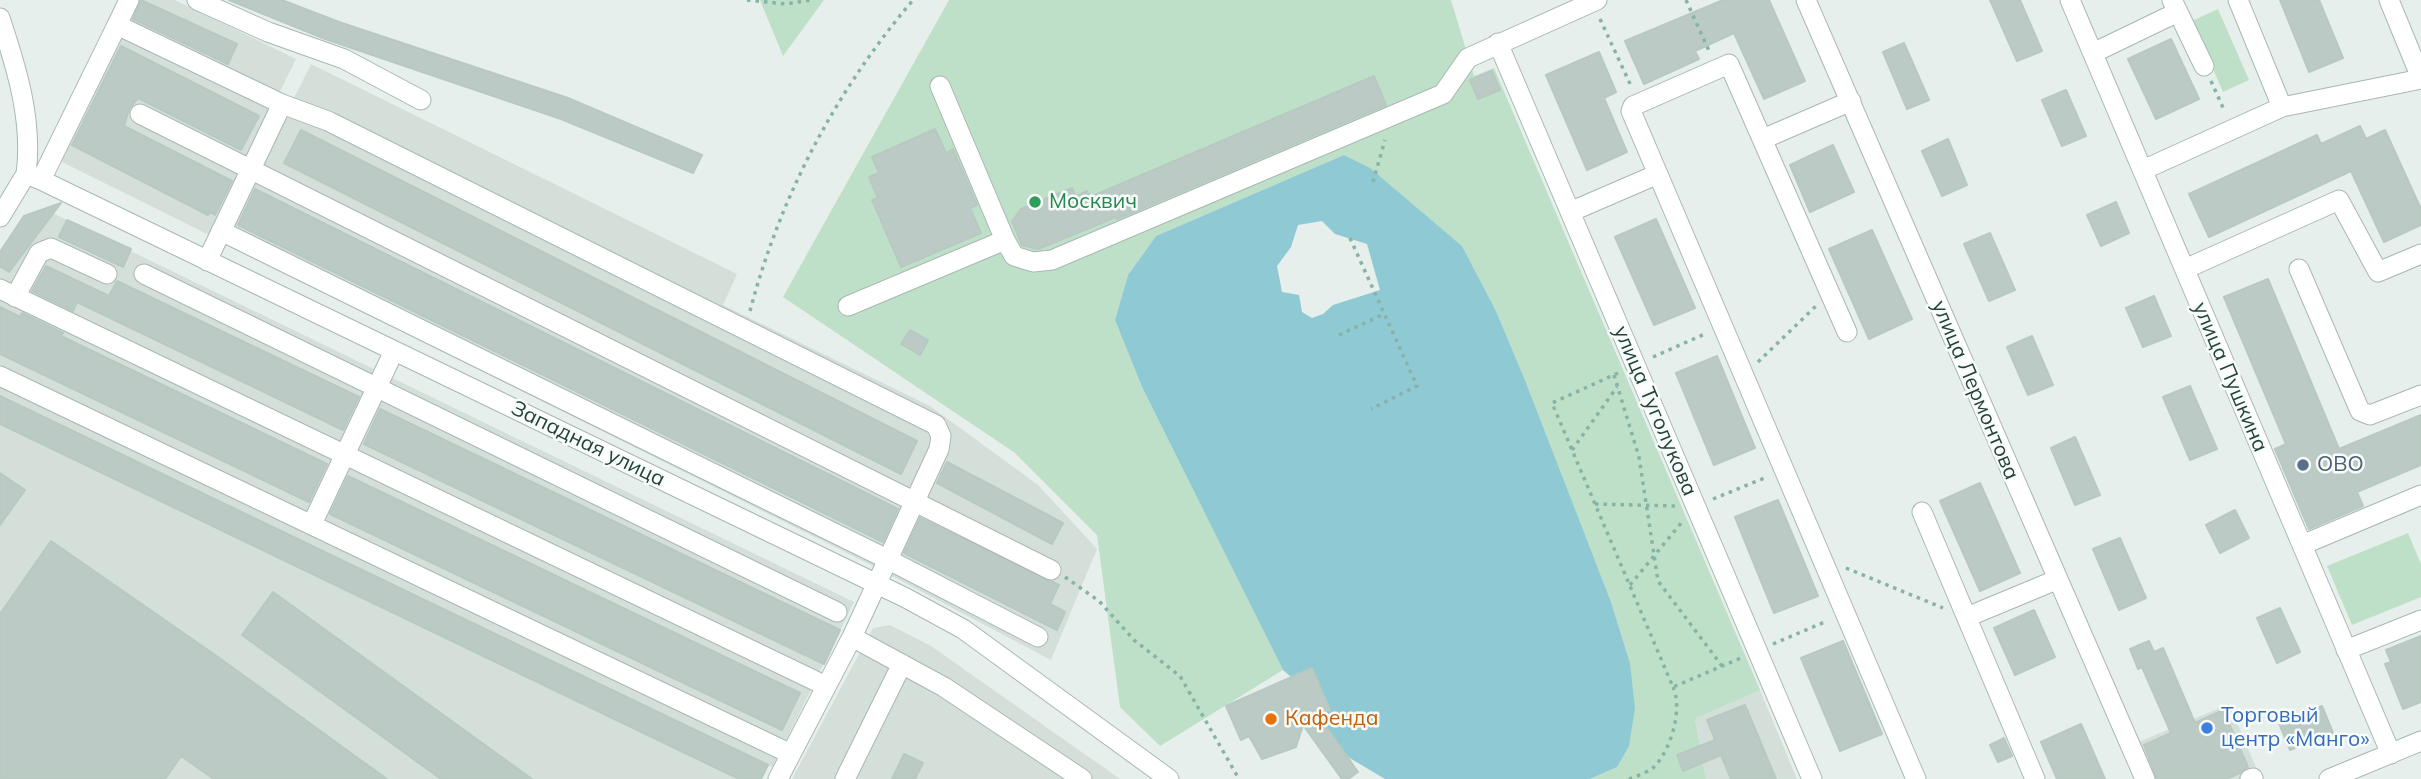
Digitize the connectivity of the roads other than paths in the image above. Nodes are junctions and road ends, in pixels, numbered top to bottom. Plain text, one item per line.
1 (129, 0) edge
2 (197, 0) edge
3 (1805, 0) edge
4 (2070, 0) edge
5 (2238, 0) edge
6 (2389, 0) edge
7 (1597, 6) edge
8 (2175, 6) edge
9 (0, 18) edge
10 (117, 25) junction
11 (1498, 43) junction
12 (2093, 53) junction
13 (2204, 66) road end
14 (2421, 78) edge
15 (940, 86) dead end
16 (421, 100) dead end
17 (1851, 101) junction
18 (282, 104) junction
19 (2282, 107) junction
20 (140, 114) dead end
21 (1763, 139) junction
22 (2143, 170) junction
23 (250, 171) junction
24 (1658, 174) junction
25 (33, 177) junction
26 (1570, 212) junction
27 (0, 217) edge
28 (221, 231) junction
29 (1006, 240) junction
30 (2421, 254) edge
31 (207, 261) junction
32 (2185, 269) junction
33 (2299, 269) dead end
34 (107, 274) dead end
35 (144, 274) dead end
36 (8, 293) edge
37 (848, 306) dead end
38 (1847, 332) dead end
39 (394, 351) junction
40 (0, 376) edge
41 (377, 388) junction
42 (2421, 395) edge
43 (345, 454) junction
44 (2421, 495) edge
45 (912, 503) junction
46 (1922, 512) dead end
47 (312, 524) junction
48 (2302, 545) junction
49 (887, 559) junction
50 (1051, 570) road end
51 (2056, 580) junction
52 (876, 583) junction
53 (837, 612) dead end
54 (1967, 617) junction
55 (2421, 620) edge
56 (852, 637) junction
57 (1038, 637) dead end
58 (2346, 650) junction
59 (902, 664) junction
60 (826, 686) junction
61 (2421, 741) edge
62 (791, 754) junction
63 (2391, 754) junction
64 (1911, 777) edge
65 (778, 779) edge
66 (845, 779) edge
67 (1082, 779) edge
68 (1169, 779) edge
69 (1812, 779) edge
70 (2035, 779) edge
71 (2145, 779) edge
72 (2329, 779) edge

1 - 10 street
2 - 16 street
3 - 17 street, улица Лермонтова
4 - 12 street, улица Пушкина
5 - 19 street
6 - 14 street
7 - 11 street
8 - 12 street
8 - 13 street
9 - 25 street
10 - 18 street
10 - 25 street
11 - 26 street, улица Туголукова
11 - 29 street
12 - 22 street, улица Пушкина
14 - 19 street
15 - 29 street
17 - 21 street
17 - 51 street, улица Лермонтова
18 - 23 street
18 - 45 street
19 - 22 street
20 - 23 street
21 - 24 street
21 - 38 street
22 - 32 street, улица Пушкина
23 - 28 street
23 - 45 street
24 - 26 street
24 - 64 street
25 - 27 street
25 - 31 street, Западная улица
26 - 69 street, улица Туголукова
28 - 31 street
28 - 49 street
29 - 37 street
30 - 32 street
31 - 39 street, Западная улица
32 - 48 street, улица Пушкина
33 - 42 street
34 - 36 street
35 - 41 street
36 - 43 street
39 - 41 street
39 - 52 street, Западная улица
40 - 47 street
41 - 43 street
41 - 53 street
43 - 47 street
43 - 60 street
44 - 48 street
45 - 49 street
45 - 50 street
46 - 54 street
47 - 62 street
48 - 58 street, улица Пушкина
49 - 52 street
49 - 57 street
51 - 54 street
51 - 71 street, улица Лермонтова
52 - 56 street
52 - 68 street, Западная улица
54 - 70 street
55 - 58 street
56 - 59 street
56 - 60 street
58 - 63 street, улица Пушкина
59 - 66 street
59 - 67 street
60 - 62 street
61 - 63 street
62 - 65 street
63 - 72 street

